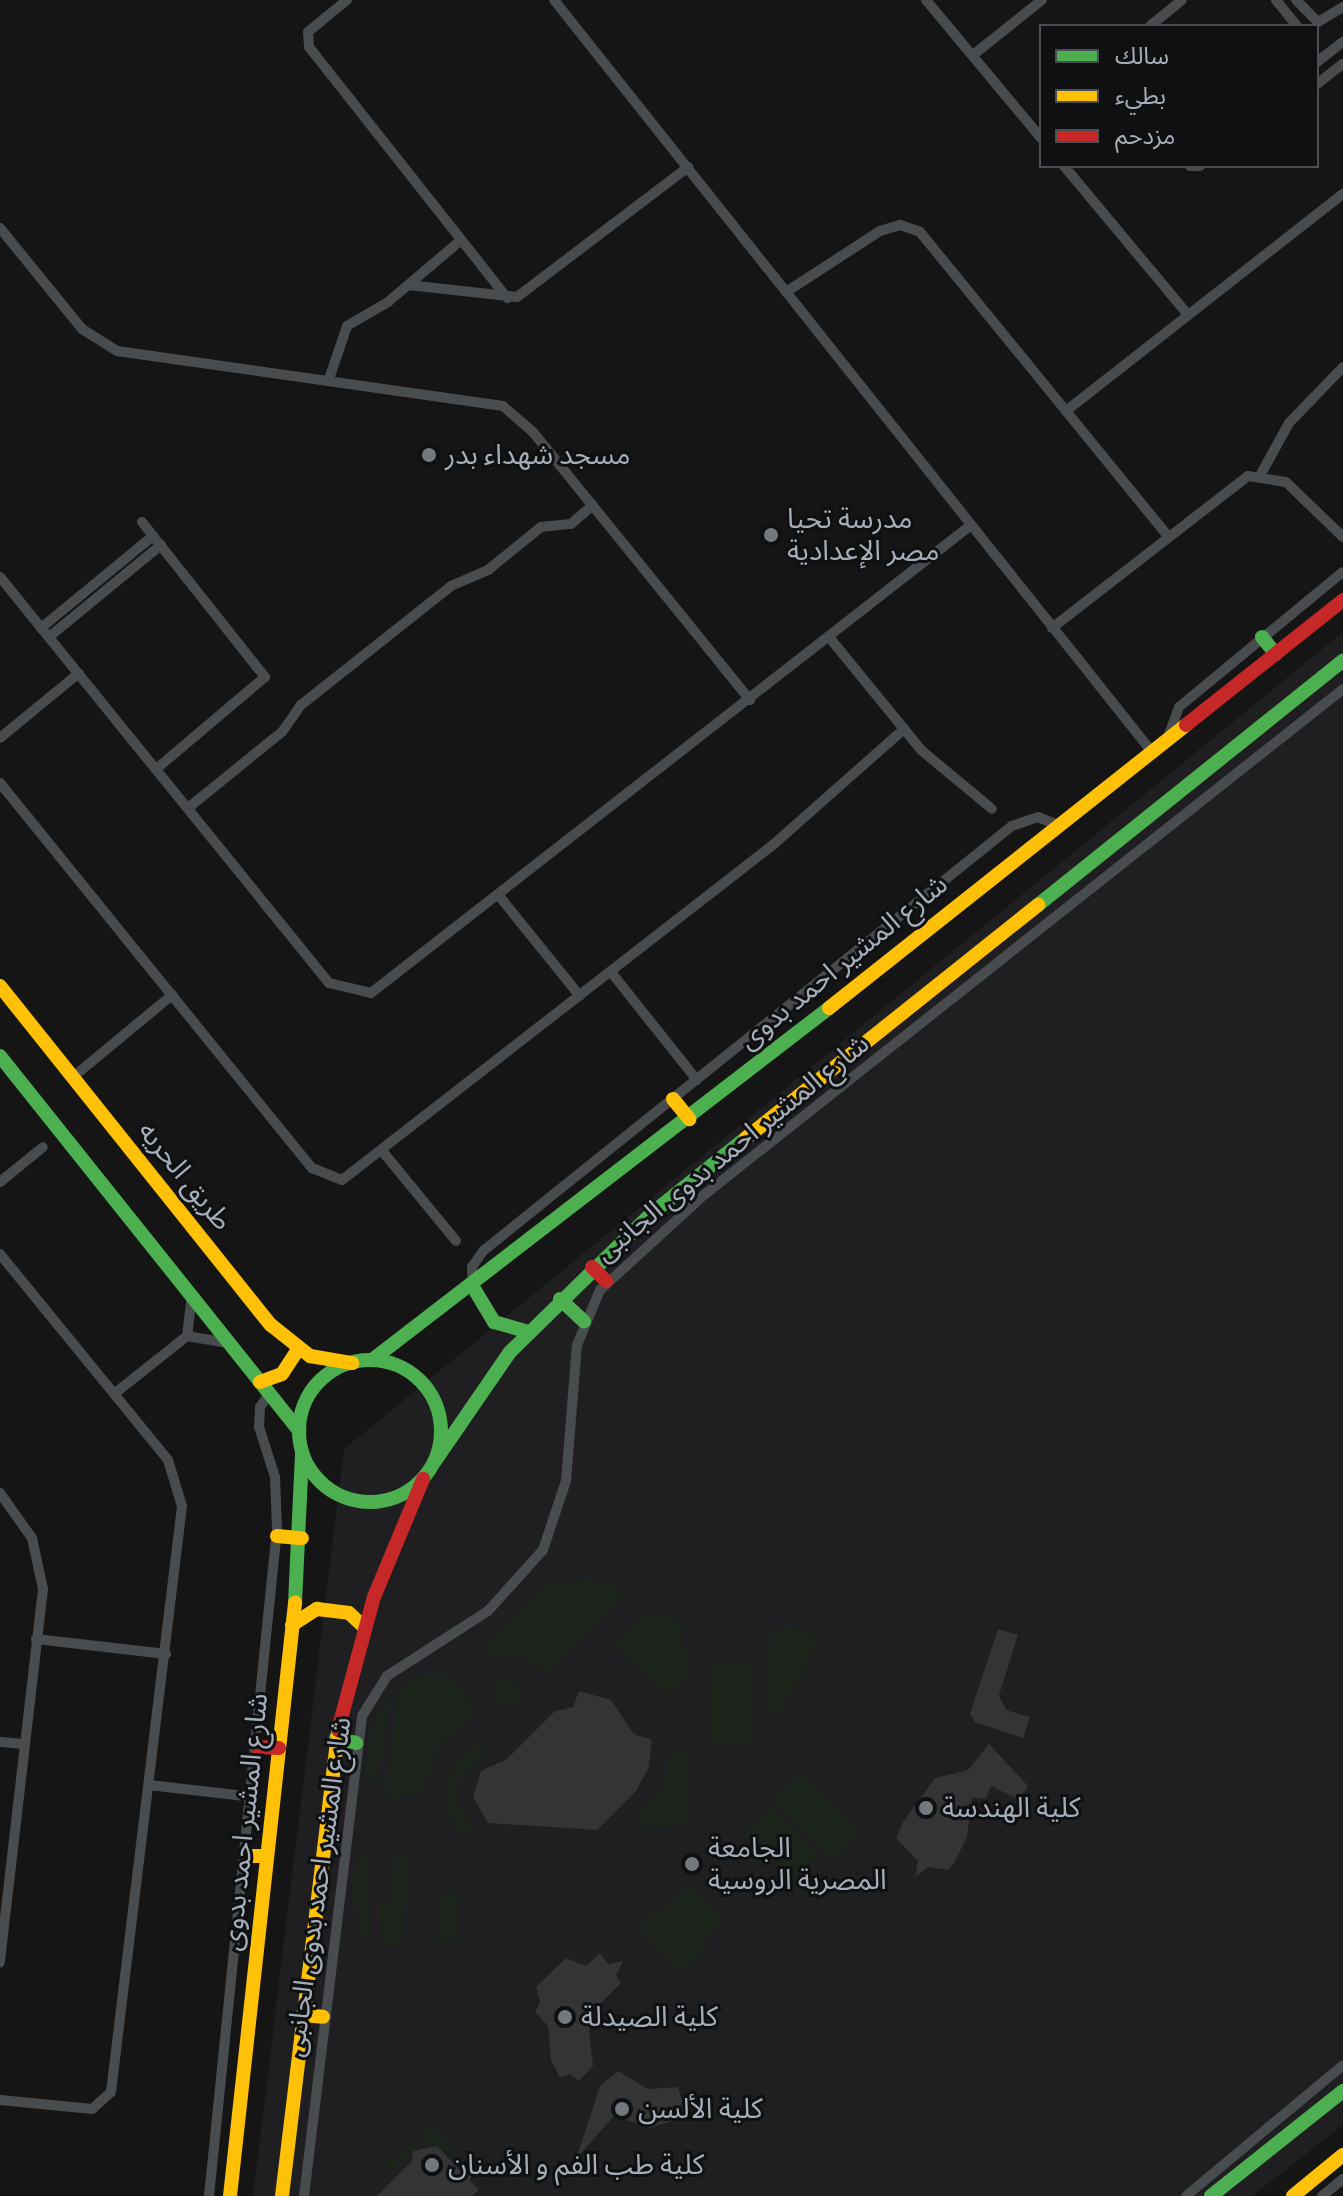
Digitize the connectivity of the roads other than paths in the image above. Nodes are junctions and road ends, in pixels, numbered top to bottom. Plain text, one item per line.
1 (347, 0) edge
2 (554, 0) edge
3 (926, 0) edge
4 (1042, 0) edge
5 (1182, 0) edge
6 (1276, 0) edge
7 (1313, 0) edge
8 (1299, 4) edge
9 (1343, 7) edge
10 (1152, 24) edge
11 (1295, 24) edge
12 (1343, 42) edge
13 (973, 55) junction
14 (1319, 56) edge
15 (1339, 67) edge
16 (1319, 82) edge
17 (1039, 136) edge
18 (688, 167) junction
19 (1066, 168) edge
20 (1339, 197) edge
21 (1343, 209) edge
22 (0, 228) edge
23 (461, 240) junction
24 (408, 285) junction
25 (786, 292) junction
26 (507, 298) junction
27 (1188, 315) junction
28 (1343, 367) edge
29 (329, 379) junction
30 (1066, 411) junction
31 (1261, 474) junction
32 (593, 505) junction
33 (142, 522) dead end
34 (971, 525) junction
35 (153, 536) junction
36 (1168, 536) junction
37 (1343, 537) edge
38 (161, 545) junction
39 (1343, 572) edge
40 (0, 577) edge
41 (1343, 600) edge
42 (41, 628) junction
43 (1052, 628) junction
44 (49, 637) junction
45 (829, 637) junction
46 (1262, 637) junction
47 (1276, 654) junction
48 (1343, 661) edge
49 (79, 673) junction
50 (1343, 689) edge
51 (750, 700) junction
52 (904, 729) junction
53 (0, 738) edge
54 (1167, 740) junction
55 (1152, 752) junction
56 (156, 769) junction
57 (0, 783) edge
58 (188, 808) junction
59 (992, 809) dead end
60 (1058, 825) junction
61 (500, 897) junction
62 (611, 972) junction
63 (0, 986) edge
64 (172, 995) junction
65 (580, 996) junction
66 (0, 1056) edge
67 (73, 1077) junction
68 (697, 1080) junction
69 (673, 1099) junction
70 (689, 1119) junction
71 (43, 1147) dead end
72 (383, 1152) junction
73 (0, 1182) edge
74 (456, 1241) dead end
75 (0, 1254) edge
76 (592, 1267) junction
77 (606, 1281) junction
78 (473, 1287) junction
79 (191, 1295) junction
80 (560, 1299) junction
81 (584, 1321) junction
82 (528, 1332) junction
83 (187, 1336) junction
84 (230, 1344) junction
85 (298, 1349) junction
86 (372, 1360) junction
87 (352, 1363) junction
88 (265, 1388) junction
89 (114, 1394) junction
90 (299, 1431) junction
91 (302, 1452) junction
92 (435, 1461) junction
93 (423, 1479) junction
94 (0, 1493) edge
95 (277, 1536) junction
96 (302, 1538) junction
97 (292, 1625) junction
98 (365, 1628) junction
99 (36, 1639) junction
100 (166, 1654) junction
101 (336, 1738) junction
102 (0, 1742) edge
103 (356, 1743) junction
104 (24, 1744) junction
105 (258, 1747) junction
106 (279, 1748) junction
107 (149, 1785) junction
108 (253, 1797) junction
109 (247, 1856) junction
110 (267, 1856) junction
111 (0, 1963) edge
112 (302, 2015) junction
113 (323, 2017) junction
114 (1343, 2065) edge
115 (1343, 2091) edge
116 (0, 2100) edge
117 (1343, 2155) edge
118 (1343, 2179) edge
119 (209, 2196) edge
120 (230, 2196) edge
121 (282, 2196) edge
122 (304, 2196) edge
123 (1186, 2196) edge
124 (1211, 2196) edge
125 (1293, 2196) edge
126 (1322, 2196) edge

1 - 23 street
2 - 18 street
3 - 13 street
4 - 13 street
5 - 10 street
6 - 11 street
7 - 8 street
8 - 9 street
12 - 14 street
13 - 17 street
14 - 15 street
15 - 16 street
18 - 25 street
18 - 26 street
19 - 27 street
20 - 21 street
20 - 27 street
22 - 29 street
23 - 24 street
23 - 26 street
24 - 26 street
24 - 29 street
25 - 30 street
25 - 34 street
27 - 30 street
28 - 31 street
29 - 32 street
30 - 36 street
31 - 36 street
31 - 37 street
32 - 51 street
32 - 58 street
33 - 35 street
34 - 43 street
34 - 45 street
35 - 38 street
35 - 42 street
36 - 43 street
38 - 44 street
38 - 56 street
39 - 46 street
40 - 42 street
41 - 47 street, شارع المشير احمد بدوى
42 - 44 street
43 - 55 street
44 - 49 street
45 - 51 street
45 - 52 street
46 - 47 street
46 - 54 street
47 - 54 street, شارع المشير احمد بدوى
48 - 76 street
49 - 53 street
49 - 56 street
50 - 77 street, شارع المشير احمد بدوى الجانبى
51 - 61 street
52 - 59 street
52 - 62 street
54 - 55 street, شارع المشير احمد بدوى
55 - 60 street, شارع المشير احمد بدوى
56 - 58 street
57 - 64 street
58 - 61 street
60 - 68 street
60 - 70 street, شارع المشير احمد بدوى
61 - 65 street
62 - 65 street
62 - 68 street
63 - 67 street, طريق الحريه
64 - 67 street
64 - 72 street
65 - 72 street
66 - 79 street
67 - 85 street, طريق الحريه
68 - 69 street
69 - 70 street
69 - 78 street
70 - 78 street, شارع المشير احمد بدوى
71 - 73 street
72 - 74 street
75 - 89 street
76 - 77 street
76 - 80 street
77 - 81 street, شارع المشير احمد بدوى الجانبى
78 - 82 street
78 - 86 street, شارع المشير احمد بدوى
79 - 83 street
79 - 84 street
80 - 81 street
80 - 82 street
81 - 103 street, شارع المشير احمد بدوى الجانبى
82 - 92 street
83 - 84 street
83 - 89 street
84 - 88 street
85 - 87 street, طريق الحريه
85 - 88 street
86 - 87 street
86 - 92 street
87 - 90 street
88 - 90 street
88 - 95 street
89 - 100 street
90 - 91 street
91 - 93 street
91 - 96 street, شارع المشير احمد بدوى
92 - 93 street
93 - 98 street
94 - 99 street
95 - 96 street
95 - 105 street
96 - 97 street, شارع المشير احمد بدوى
97 - 98 street
97 - 106 street, شارع المشير احمد بدوى
98 - 101 street
99 - 100 street
99 - 104 street
100 - 107 street
101 - 103 street
101 - 112 street
102 - 104 street
103 - 113 street, شارع المشير احمد بدوى الجانبى
104 - 111 street
105 - 106 street
105 - 108 street
106 - 110 street, شارع المشير احمد بدوى
107 - 108 street
107 - 116 street
108 - 109 street
109 - 110 street
109 - 119 street
110 - 120 street, شارع المشير احمد بدوى
112 - 113 street
112 - 121 street
113 - 122 street, شارع المشير احمد بدوى الجانبى
114 - 123 street
115 - 124 street
117 - 125 street
118 - 126 street

